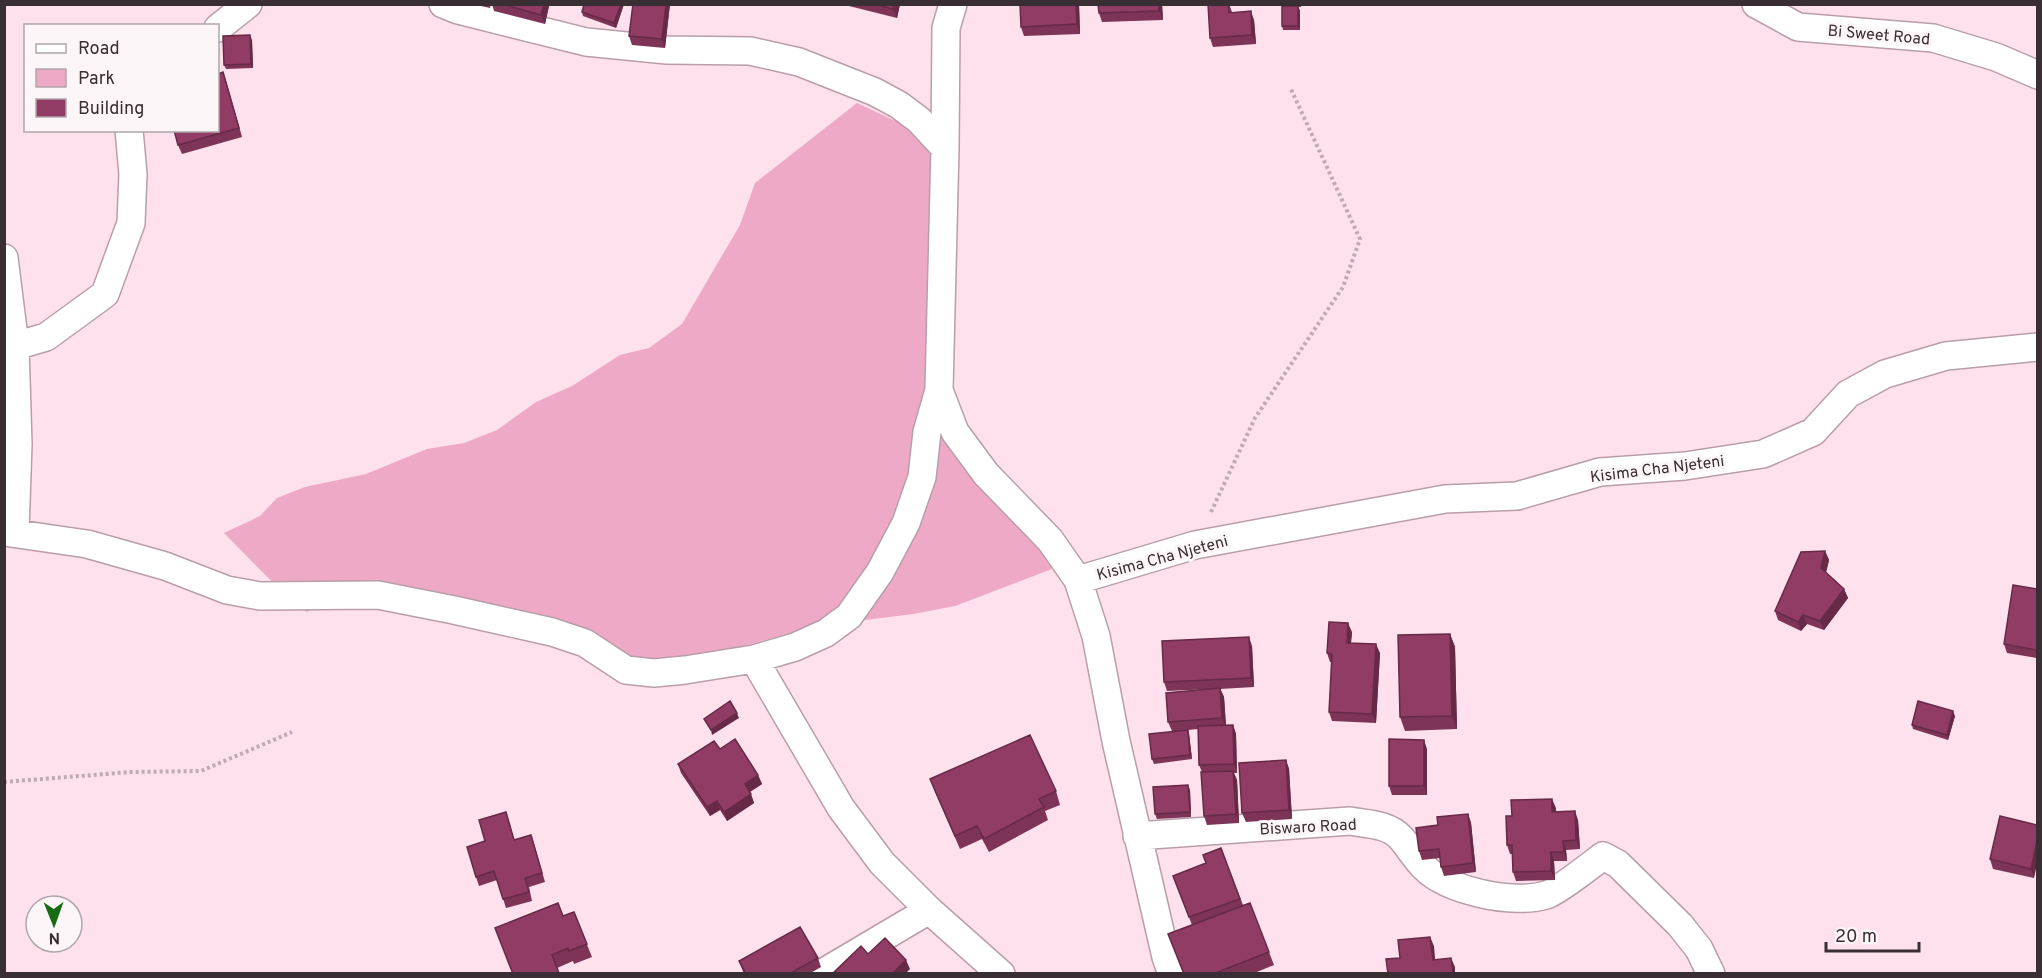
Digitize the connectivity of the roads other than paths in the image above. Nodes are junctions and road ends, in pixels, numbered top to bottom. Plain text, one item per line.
1 (248, 4) edge
2 (443, 4) edge
3 (953, 4) edge
4 (1756, 4) edge
5 (219, 27) edge
6 (2037, 75) edge
7 (129, 132) edge
8 (945, 148) junction
9 (4, 258) edge
10 (15, 346) junction
11 (2037, 347) edge
12 (939, 390) junction
13 (10, 532) edge
14 (1078, 580) junction
15 (754, 659) junction
16 (1137, 836) junction
17 (929, 910) junction
18 (821, 974) edge
19 (1001, 974) edge
20 (1172, 974) edge
21 (1711, 974) edge

1 - 5 street
2 - 8 street
3 - 8 street
4 - 6 street, Bi Sweet Road
7 - 10 street
8 - 12 street
9 - 10 street
10 - 13 street
11 - 14 street, Kisima Cha Njeteni
12 - 14 street
12 - 15 street
13 - 15 street
14 - 16 street
15 - 17 street
16 - 20 street
16 - 21 street, Biswaro Road
17 - 18 street
17 - 19 street

